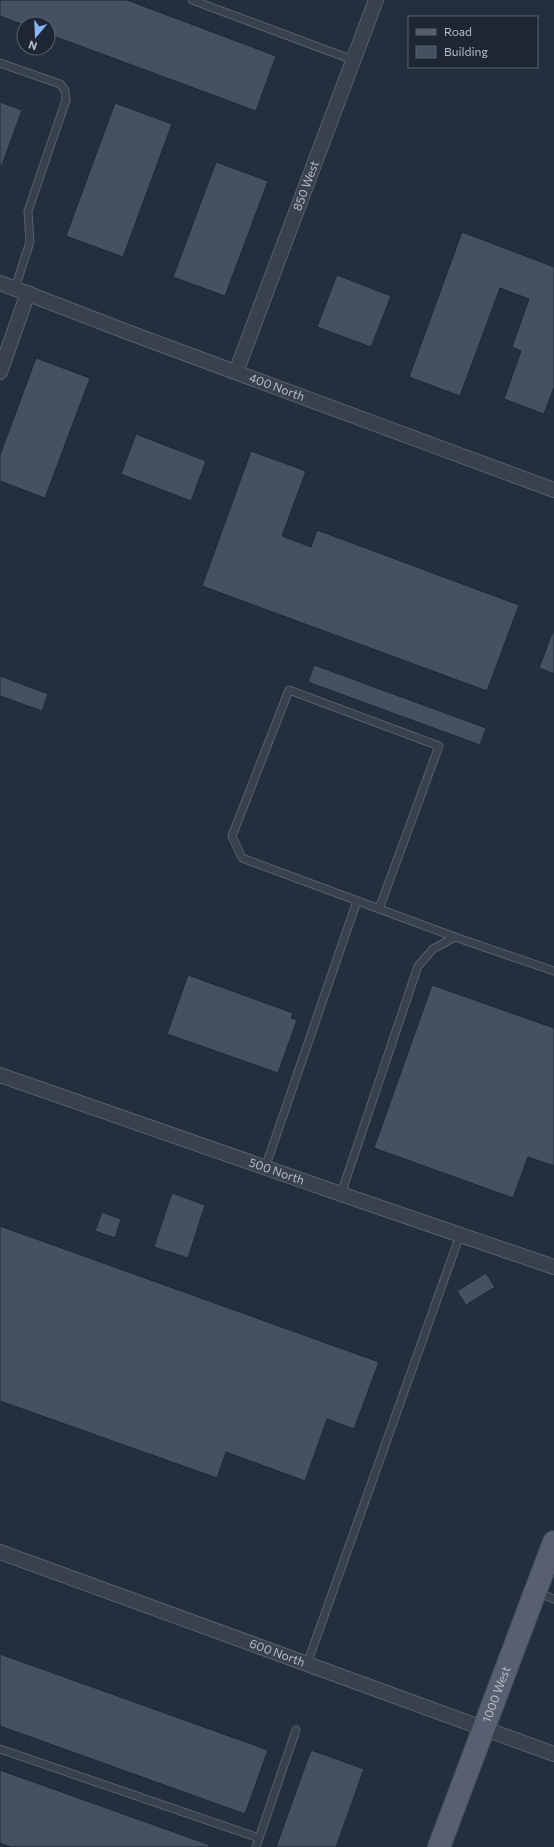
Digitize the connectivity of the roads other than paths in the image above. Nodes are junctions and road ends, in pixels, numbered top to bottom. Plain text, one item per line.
1 (192, 0) edge
2 (376, 0) edge
3 (353, 60) junction
4 (0, 63) edge
5 (0, 283) edge
6 (15, 288) junction
7 (28, 293) junction
8 (0, 372) edge
9 (236, 372) junction
10 (554, 490) edge
11 (357, 901) junction
12 (379, 909) junction
13 (455, 937) junction
14 (554, 971) edge
15 (0, 1075) edge
16 (264, 1168) junction
17 (341, 1194) junction
18 (460, 1235) junction
19 (554, 1267) edge
20 (554, 1542) edge
21 (0, 1552) edge
22 (544, 1595) edge
23 (307, 1664) junction
24 (484, 1728) junction
25 (296, 1730) dead end
26 (0, 1748) edge
27 (554, 1754) edge
28 (259, 1838) junction
29 (256, 1847) edge
30 (439, 1847) edge

1 - 3 lane
2 - 3 street, 850 West
3 - 9 street, 850 West
4 - 6 lane
5 - 6 street, 400 North
6 - 7 street, 400 North
7 - 8 street
7 - 9 street, 400 North
9 - 10 street, 400 North
11 - 12 lane
11 - 12 lane
11 - 16 lane
12 - 13 lane
13 - 14 lane
13 - 17 lane
15 - 16 street, 500 North
16 - 17 street, 500 North
17 - 18 street, 500 North
18 - 19 street, 500 North
18 - 23 lane
20 - 22 main road, 1000 West
21 - 23 street, 600 North
22 - 24 main road, 1000 West
23 - 24 street, 600 North
24 - 27 street, 600 North
24 - 30 main road, 1000 West
25 - 28 lane
26 - 28 lane
28 - 29 lane

